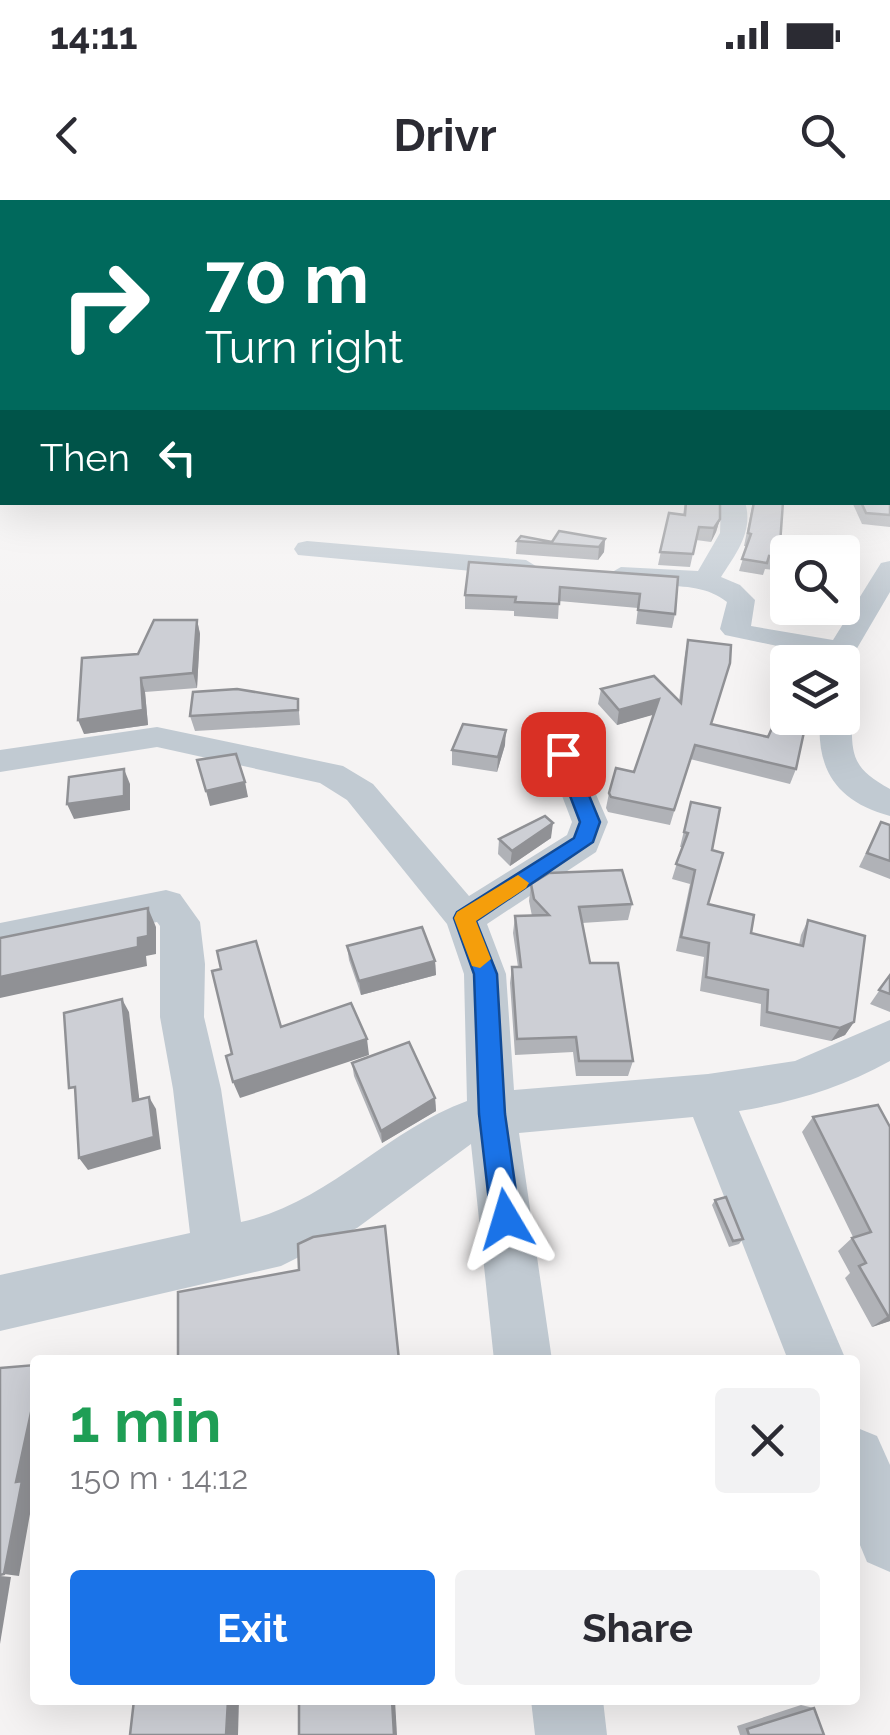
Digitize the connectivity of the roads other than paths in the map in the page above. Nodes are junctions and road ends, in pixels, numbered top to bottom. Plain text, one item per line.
1 (734, 505) edge
2 (307, 549) dead end
3 (890, 569) edge
4 (550, 570) edge
5 (586, 572) edge
6 (706, 581) junction
7 (792, 645) edge
8 (846, 645) edge
9 (834, 735) edge
10 (563, 754) dead end
11 (0, 761) edge
12 (890, 804) edge
13 (464, 918) junction
14 (0, 939) edge
15 (890, 1039) edge
16 (708, 1096) junction
17 (492, 1114) junction
18 (210, 1256) junction
19 (0, 1303) edge
20 (523, 1355) edge
21 (815, 1355) edge
22 (860, 1470) edge
23 (890, 1539) edge
24 (568, 1705) edge
25 (571, 1735) edge

1 - 6 street
2 - 4 street
3 - 8 street
5 - 6 street
6 - 7 street
9 - 12 street
10 - 13 street
11 - 13 street
13 - 17 street
14 - 18 street
15 - 16 street
16 - 17 street
16 - 21 street
17 - 18 street
17 - 20 street
18 - 19 street
22 - 23 street
24 - 25 street

